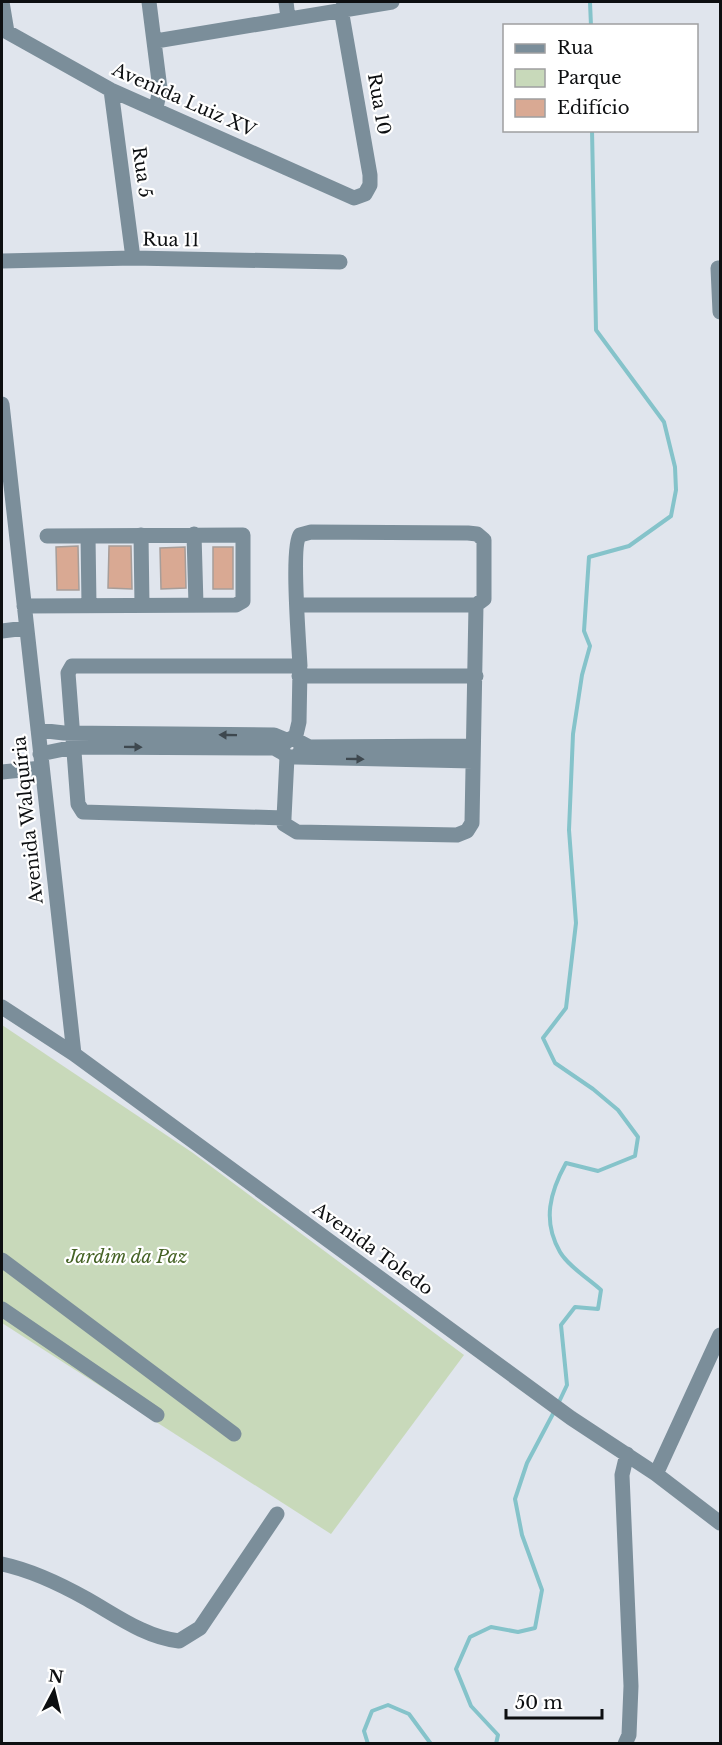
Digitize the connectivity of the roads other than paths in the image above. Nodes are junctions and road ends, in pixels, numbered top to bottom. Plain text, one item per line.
1 (2, 2) edge
2 (149, 2) edge
3 (286, 2) edge
4 (392, 2) edge
5 (342, 9) junction
6 (288, 18) junction
7 (4, 31) edge
8 (156, 41) junction
9 (111, 90) junction
10 (156, 108) junction
11 (354, 198) joint
12 (134, 258) junction
13 (2, 261) edge
14 (340, 262) dead end
15 (718, 268) dead end
16 (720, 312) edge
17 (2, 404) edge
18 (6, 484) edge
19 (194, 534) junction
20 (141, 535) junction
21 (47, 536) dead end
22 (88, 536) junction
23 (89, 605) junction
24 (142, 605) junction
25 (196, 605) junction
26 (297, 605) junction
27 (476, 605) junction
28 (24, 606) junction
29 (26, 628) junction
30 (2, 631) edge
31 (299, 671) junction
32 (476, 676) junction
33 (38, 730) junction
34 (74, 740) junction
35 (291, 748) junction
36 (473, 754) junction
37 (41, 761) junction
38 (2, 772) edge
39 (284, 818) junction
40 (2, 1007) edge
41 (74, 1054) junction
42 (2, 1260) edge
43 (2, 1309) edge
44 (720, 1335) edge
45 (157, 1415) dead end
46 (234, 1434) dead end
47 (627, 1454) junction
48 (656, 1474) junction
49 (277, 1514) dead end
50 (720, 1523) edge
51 (2, 1564) edge
52 (625, 1743) edge

1 - 7 street
2 - 8 street
3 - 6 street
4 - 5 street
5 - 6 street
5 - 11 street, Rua 10
6 - 8 street
7 - 9 street, Avenida Luiz XV
8 - 10 street
9 - 10 street, Avenida Luiz XV
9 - 12 street, Rua 5
10 - 11 street, Avenida Luiz XV
12 - 13 street, Rua 11
12 - 14 street, Rua 11
15 - 16 street
17 - 18 street, Avenida Walquíria
18 - 28 street, Avenida Walquíria
19 - 20 street
19 - 25 street
19 - 25 street
20 - 22 street
20 - 24 street
21 - 22 street
22 - 23 street
23 - 24 street
23 - 28 street
24 - 25 street
26 - 27 street
26 - 27 street
26 - 31 street
27 - 32 street
28 - 29 street, Avenida Walquíria
29 - 30 street
29 - 33 street, Avenida Walquíria
31 - 32 street
31 - 34 street
31 - 35 street
32 - 36 street
33 - 34 street
33 - 37 street, Avenida Walquíria
34 - 35 street
34 - 37 street
34 - 39 street
35 - 36 street
35 - 39 street
36 - 39 street
37 - 38 street
37 - 41 street, Avenida Walquíria
40 - 41 street, Avenida Toledo
41 - 47 street, Avenida Toledo
42 - 46 street
43 - 45 street
44 - 48 street
47 - 48 street, Avenida Toledo
47 - 52 street
48 - 50 street, Avenida Toledo
49 - 51 street

